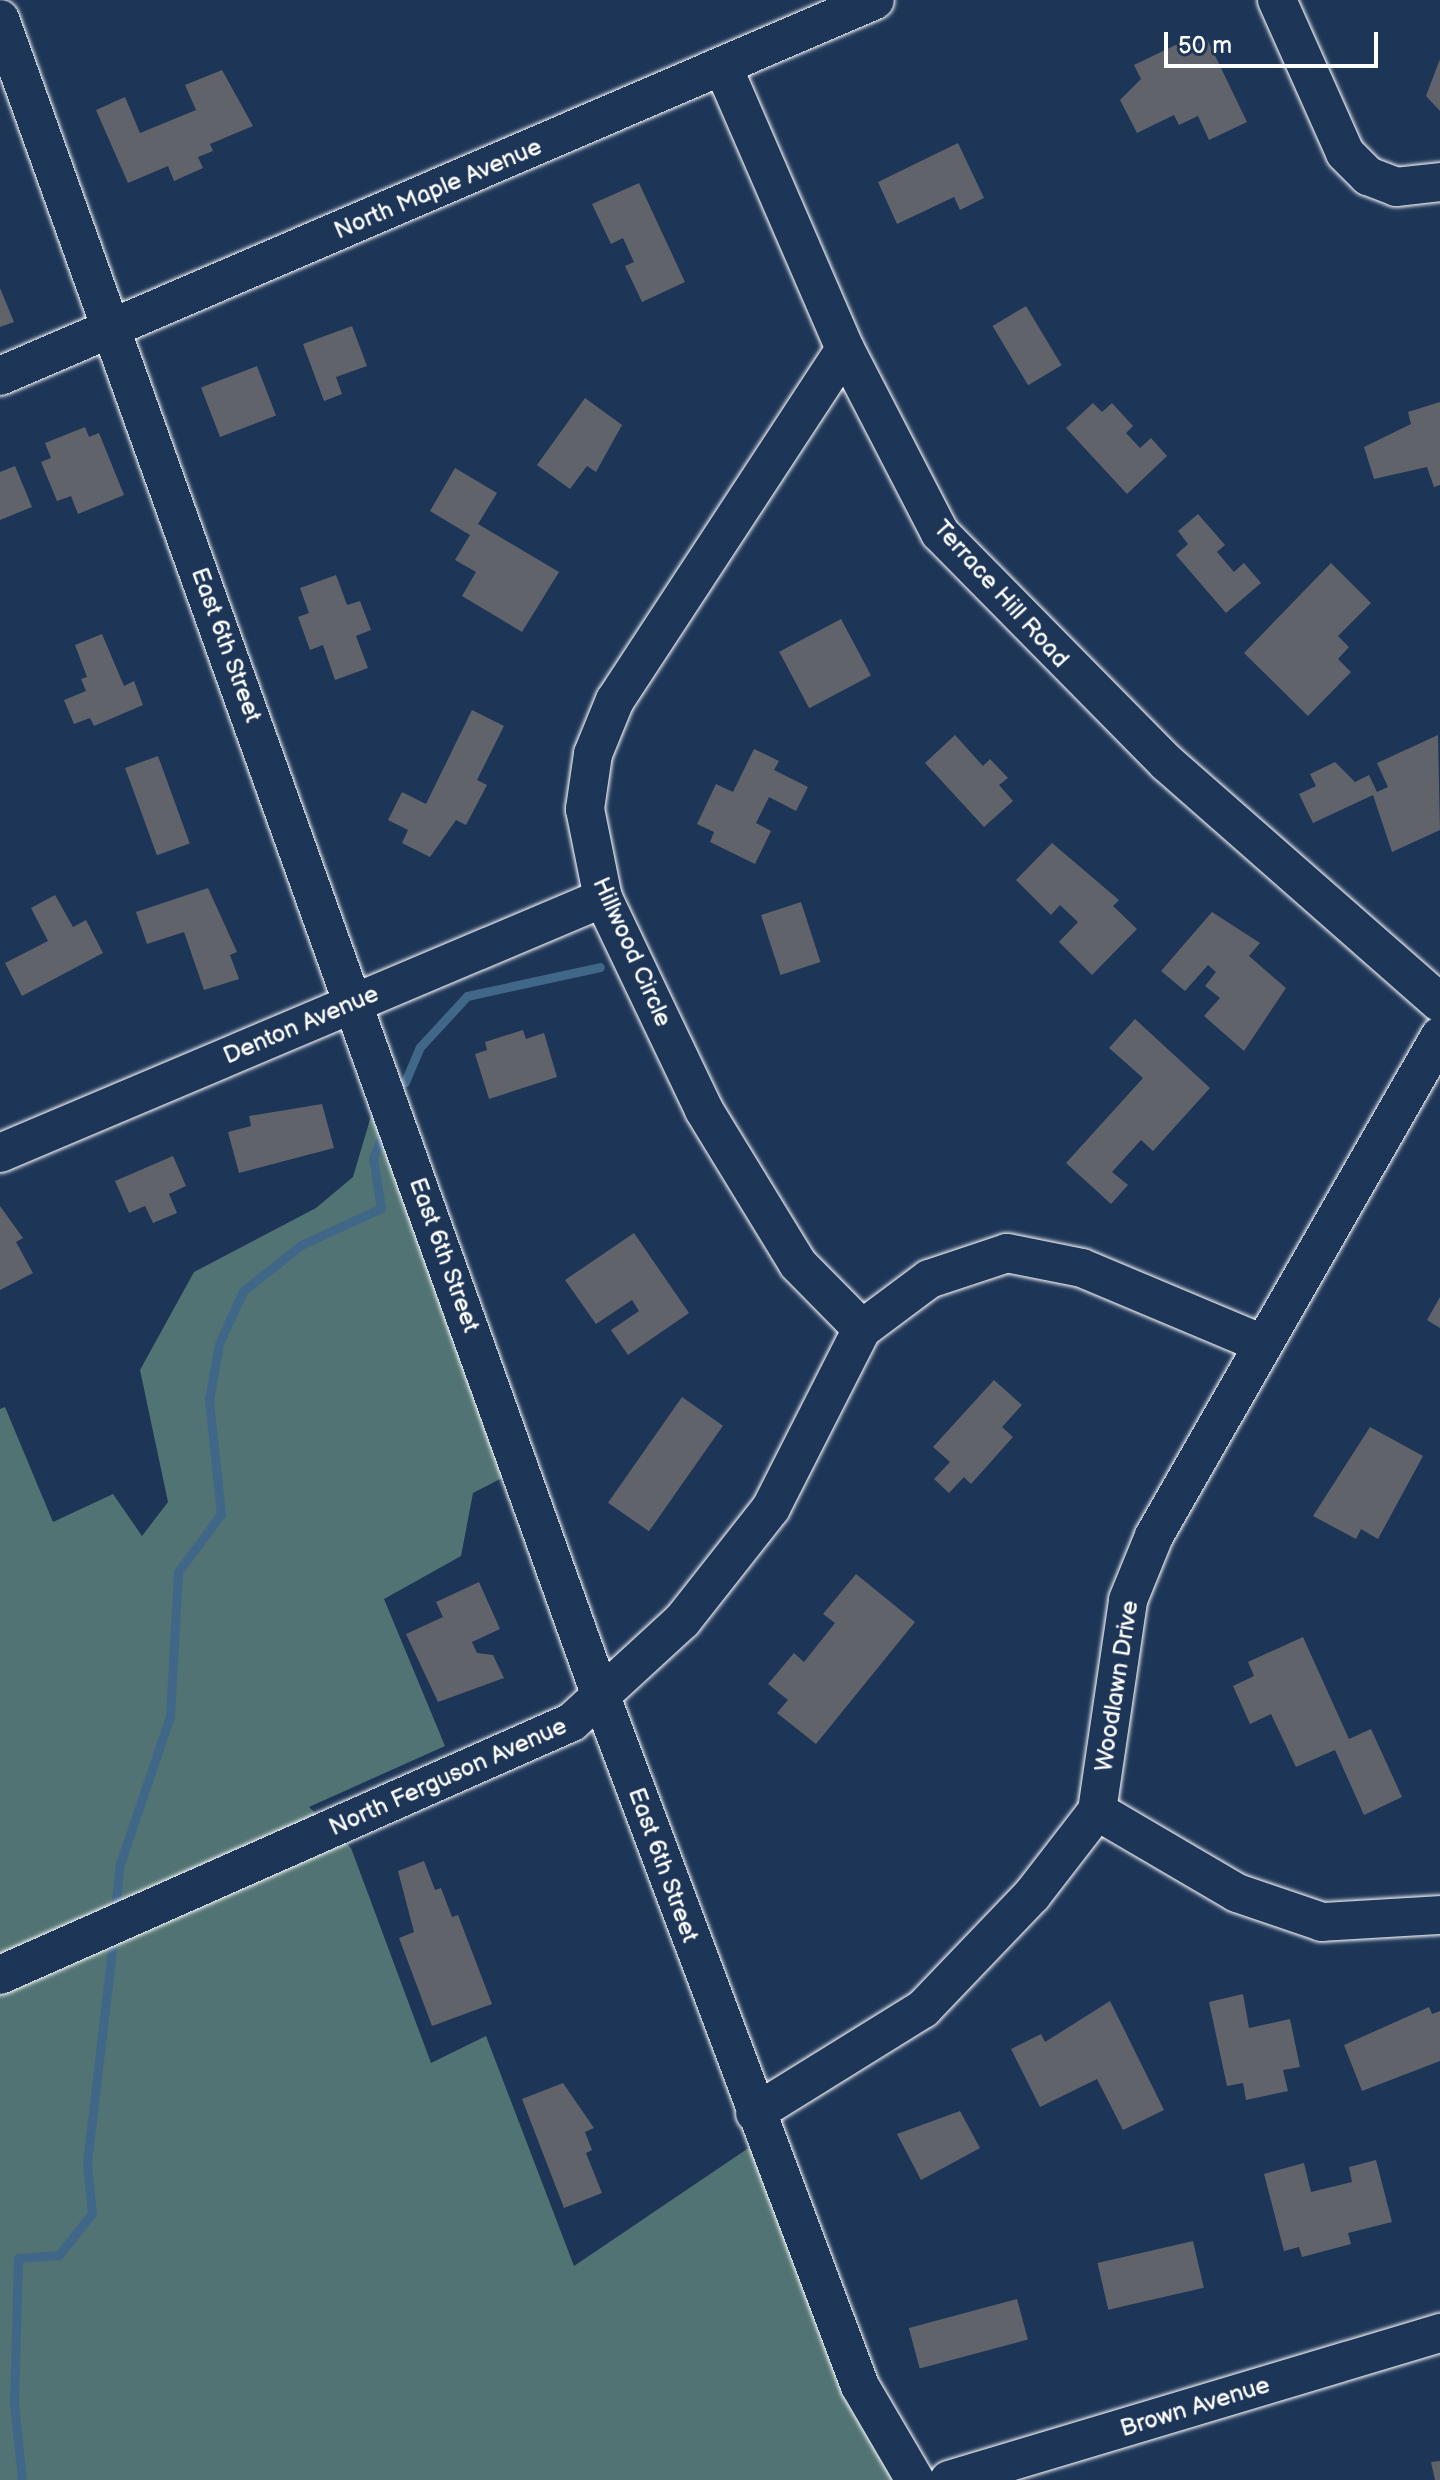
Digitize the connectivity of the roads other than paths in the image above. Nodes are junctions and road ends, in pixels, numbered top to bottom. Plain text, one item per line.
1 (875, 0) edge
2 (1277, 0) edge
3 (0, 19) edge
4 (723, 67) junction
5 (1440, 182) edge
6 (113, 328) junction
7 (845, 349) junction
8 (0, 376) edge
9 (603, 898) junction
10 (354, 1002) junction
11 (1440, 1003) edge
12 (1440, 1036) edge
13 (0, 1153) edge
14 (862, 1329) junction
15 (1260, 1343) junction
16 (602, 1699) junction
17 (1097, 1811) junction
18 (1440, 1915) edge
19 (0, 1975) edge
20 (755, 2113) junction
21 (1440, 2333) edge
22 (915, 2480) edge
23 (949, 2480) edge

1 - 4 street, North Maple Avenue
2 - 5 street
3 - 6 street, East 6th Street
4 - 6 street, North Maple Avenue
4 - 7 street, Terrace Hill Road
6 - 8 street, North Maple Avenue
6 - 10 street, East 6th Street
7 - 9 street, Hillwood Circle
7 - 11 street, Terrace Hill Road
9 - 10 street, Denton Avenue
9 - 14 street, Hillwood Circle
10 - 13 street, Denton Avenue
10 - 16 street, East 6th Street
12 - 15 street, Woodlawn Drive
14 - 15 street, North Ferguson Avenue
14 - 16 street, North Ferguson Avenue
15 - 17 street, Woodlawn Drive
16 - 19 street, North Ferguson Avenue
16 - 20 street, East 6th Street
17 - 18 street
17 - 20 street, Woodlawn Drive
20 - 22 street, East 6th Street
21 - 23 street, Brown Avenue

